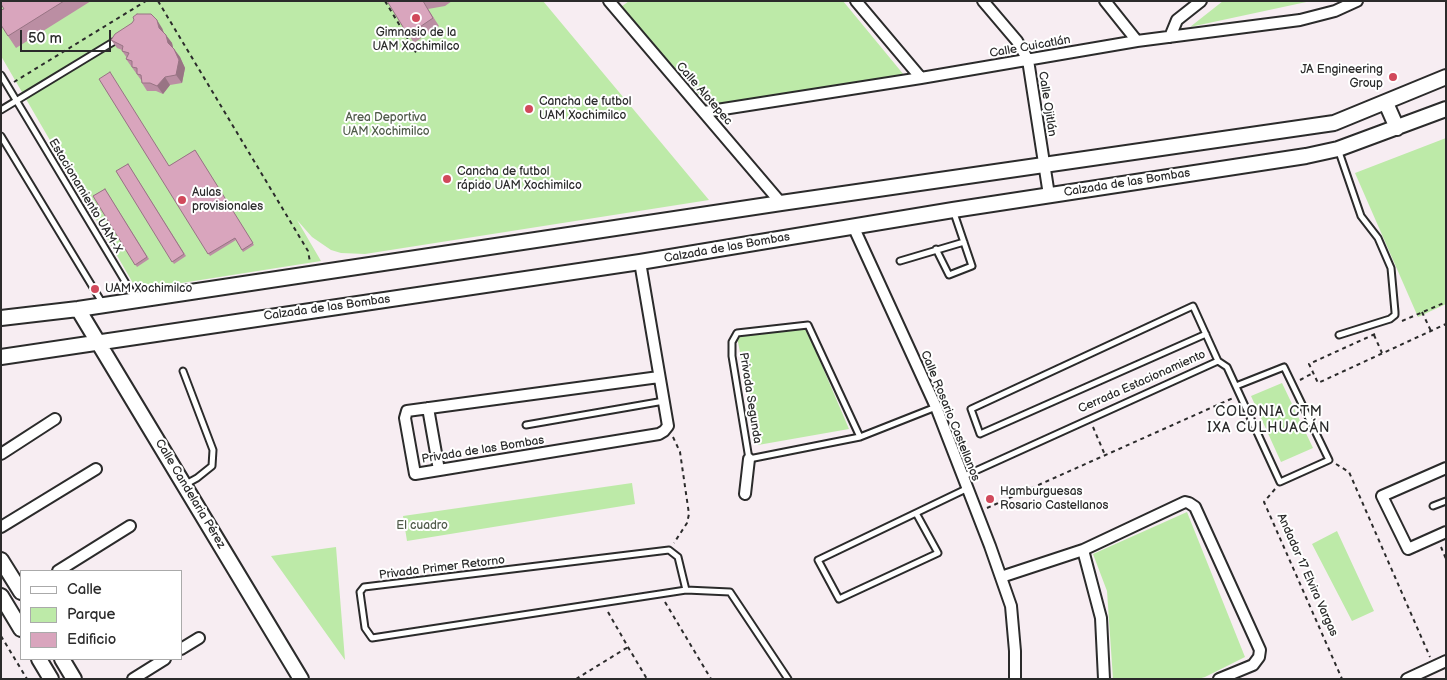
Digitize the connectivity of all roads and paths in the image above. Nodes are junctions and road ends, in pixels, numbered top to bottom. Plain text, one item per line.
1 (146, 1) edge
2 (158, 1) edge
3 (385, 1) edge
4 (856, 1) edge
5 (983, 1) edge
6 (1105, 1) edge
7 (1201, 1) edge
8 (1357, 1) edge
9 (615, 4) edge
10 (125, 34) edge
11 (1170, 37) junction
12 (1137, 41) junction
13 (417, 54) dead end
14 (1028, 60) junction
15 (1, 75) edge
16 (1446, 77) edge
17 (921, 78) junction
18 (8, 85) junction
19 (17, 101) junction
20 (1386, 103) junction
21 (1446, 109) edge
22 (1, 110) edge
23 (704, 112) junction
24 (1397, 128) junction
25 (1, 136) edge
26 (1338, 149) junction
27 (1044, 164) junction
28 (1049, 195) junction
29 (781, 202) junction
30 (952, 210) junction
31 (853, 226) junction
32 (964, 242) junction
33 (936, 249) junction
34 (900, 260) dead end
35 (640, 262) junction
36 (312, 274) junction
37 (136, 301) junction
38 (1446, 302) edge
39 (104, 306) junction
40 (78, 310) junction
41 (1422, 312) junction
42 (1, 318) edge
43 (1398, 323) dead end
44 (1446, 324) edge
45 (1382, 331) dead end
46 (1430, 331) junction
47 (1206, 334) junction
48 (1374, 334) junction
49 (1339, 335) dead end
50 (98, 342) junction
51 (1382, 353) junction
52 (1, 357) edge
53 (1218, 361) junction
54 (183, 371) dead end
55 (1313, 373) junction
56 (659, 377) junction
57 (1292, 383) junction
58 (1236, 386) junction
59 (1240, 395) junction
60 (664, 401) junction
61 (936, 407) junction
62 (428, 408) junction
63 (56, 419) dead end
64 (1090, 419) junction
65 (526, 424) dead end
66 (668, 426) junction
67 (860, 437) junction
68 (1, 454) edge
69 (1105, 455) junction
70 (749, 459) junction
71 (1329, 460) junction
72 (1446, 468) edge
73 (96, 469) dead end
74 (439, 470) junction
75 (962, 477) junction
76 (1280, 482) junction
77 (185, 485) junction
78 (966, 488) junction
79 (745, 494) dead end
80 (1446, 501) edge
81 (1433, 506) dead end
82 (916, 513) junction
83 (976, 513) junction
84 (130, 526) dead end
85 (1, 527) edge
86 (1446, 532) edge
87 (669, 550) junction
88 (1083, 550) junction
89 (1, 560) edge
90 (60, 570) edge
91 (1000, 577) junction
92 (20, 590) edge
93 (686, 590) junction
94 (660, 594) junction
95 (1, 596) edge
96 (603, 602) junction
97 (20, 627) edge
98 (1, 636) edge
99 (199, 638) dead end
100 (628, 647) junction
101 (182, 648) edge
102 (40, 660) edge
103 (63, 660) edge
104 (164, 660) edge
105 (1445, 662) edge
106 (1434, 666) junction
107 (27, 679) edge
108 (51, 679) edge
109 (74, 679) edge
110 (133, 679) edge
111 (301, 679) edge
112 (576, 679) edge
113 (647, 679) edge
114 (711, 679) edge
115 (788, 679) edge
116 (1015, 679) edge
117 (1104, 679) edge
118 (1219, 679) edge
119 (1342, 679) edge
120 (1407, 679) edge

1 - 18 path
2 - 36 path
3 - 13 path
4 - 17 street
5 - 14 street, Calle Ojitlán
6 - 12 street
7 - 11 street
8 - 11 street, Calle Cuicatlán
9 - 23 street, Calle Alotepec
10 - 19 lane
11 - 12 street, Calle Cuicatlán
12 - 14 street, Calle Cuicatlán
14 - 17 street, Calle Cuicatlán
14 - 27 street, Calle Ojitlán
15 - 18 lane, Estacionamiento UAM-X
16 - 20 main road
17 - 23 street, Calle Cuicatlán
18 - 19 lane, Estacionamiento UAM-X
19 - 22 lane
19 - 37 lane, Estacionamiento UAM-X
20 - 24 main road
20 - 27 main road
21 - 24 main road, Calzada de las Bombas
23 - 29 street, Calle Alotepec
24 - 26 main road, Calzada de las Bombas
25 - 39 lane
26 - 28 main road, Calzada de las Bombas
26 - 49 lane
27 - 28 street, Calle Ojitlán
27 - 29 main road
28 - 30 main road, Calzada de las Bombas
29 - 36 main road
30 - 31 main road, Calzada de las Bombas
30 - 32 lane
31 - 35 main road, Calzada de las Bombas
31 - 61 street, Calle Rosario Castellanos
32 - 33 lane
32 - 33 lane
33 - 34 lane
35 - 50 main road, Calzada de las Bombas
35 - 56 street
36 - 37 main road
37 - 39 main road
38 - 41 path
39 - 40 main road
40 - 42 main road
40 - 50 main road, Calle Candelaria Pérez
41 - 43 path
41 - 46 path
44 - 46 path
45 - 48 path
46 - 51 path
47 - 47 lane, Cerrada Estacionamiento
47 - 53 lane, Cerrada Estacionamiento
48 - 51 path
48 - 55 path
50 - 52 main road, Calzada de las Bombas
50 - 77 main road, Calle Candelaria Pérez
51 - 55 path
53 - 58 lane
53 - 64 lane, Cerrada Estacionamiento
54 - 77 lane
55 - 57 path
56 - 60 street
56 - 62 street, Privada de las Bombas
57 - 58 lane
57 - 71 lane
58 - 59 lane
59 - 69 path
59 - 76 lane
60 - 65 lane
60 - 66 street
61 - 67 lane, Privada Segunda
61 - 75 street, Calle Rosario Castellanos
62 - 74 street
62 - 74 street, Privada de las Bombas
63 - 68 street
64 - 69 path
64 - 75 lane, Cerrada Estacionamiento
66 - 74 street, Privada de las Bombas
66 - 87 path
67 - 70 lane, Privada Segunda
67 - 70 lane, Privada Segunda
69 - 83 path
70 - 79 street
71 - 76 lane
71 - 106 path
72 - 86 street
73 - 85 street
75 - 78 street, Calle Rosario Castellanos
76 - 119 path, Andador 17 Elvira Vargas
77 - 111 main road, Calle Candelaria Pérez
78 - 82 lane
78 - 83 street, Calle Rosario Castellanos
80 - 81 lane
82 - 82 lane
83 - 91 street, Calle Rosario Castellanos
84 - 90 street
87 - 93 lane
87 - 96 lane, Privada Primer Retorno
88 - 91 street
88 - 117 street
88 - 118 street
89 - 92 main road
91 - 116 street, Calle Rosario Castellanos
93 - 94 lane, Privada Primer Retorno
93 - 115 lane, Privada Primer Retorno
94 - 96 lane, Privada Primer Retorno
94 - 114 path
95 - 97 main road
96 - 100 path
98 - 107 path
99 - 101 street
100 - 112 path
100 - 113 path
102 - 108 main road
103 - 109 main road
104 - 110 street
105 - 106 street
106 - 120 street

